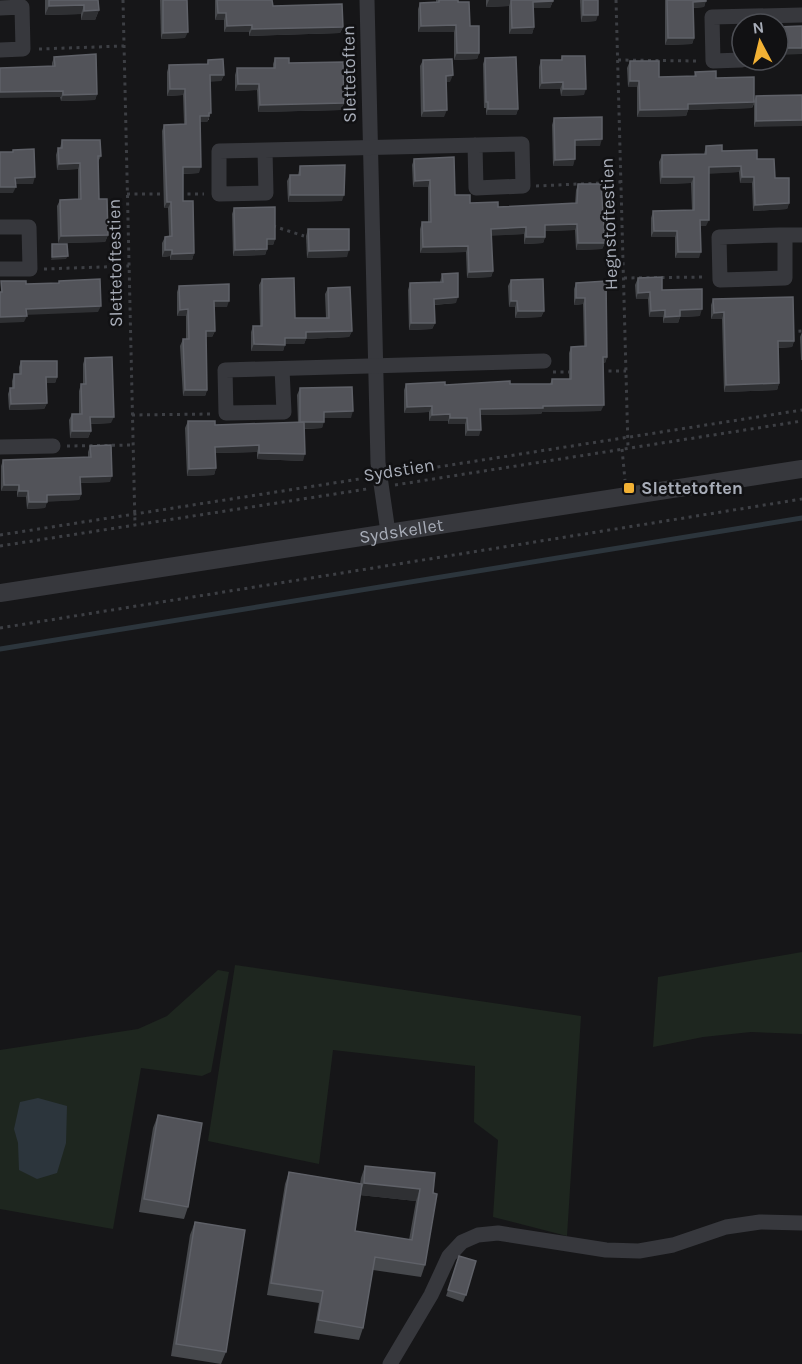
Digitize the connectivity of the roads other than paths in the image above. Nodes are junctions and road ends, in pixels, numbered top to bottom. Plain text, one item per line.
1 (367, 0) edge
2 (0, 8) edge
3 (730, 18) edge
4 (0, 50) edge
5 (730, 60) edge
6 (476, 145) junction
7 (371, 148) junction
8 (265, 150) junction
9 (0, 227) edge
10 (784, 235) junction
11 (802, 235) edge
12 (0, 270) edge
13 (544, 361) road end
14 (376, 366) junction
15 (282, 369) junction
16 (53, 446) road end
17 (0, 447) edge
18 (802, 469) edge
19 (388, 532) junction
20 (0, 592) edge
21 (802, 1224) edge
22 (390, 1364) edge

1 - 7 street, Slettetoften
2 - 4 street
3 - 5 street
6 - 6 street, Slettetoften
6 - 7 street, Slettetoften
7 - 8 street, Slettetoften
7 - 14 street, Slettetoften
8 - 8 street, Slettetoften
9 - 12 street
10 - 10 street
10 - 11 street
13 - 14 street
14 - 15 street
14 - 19 street, Slettetoften
15 - 15 street
16 - 17 street
18 - 19 street, Sydskellet
19 - 20 street, Sydskellet
21 - 22 street

